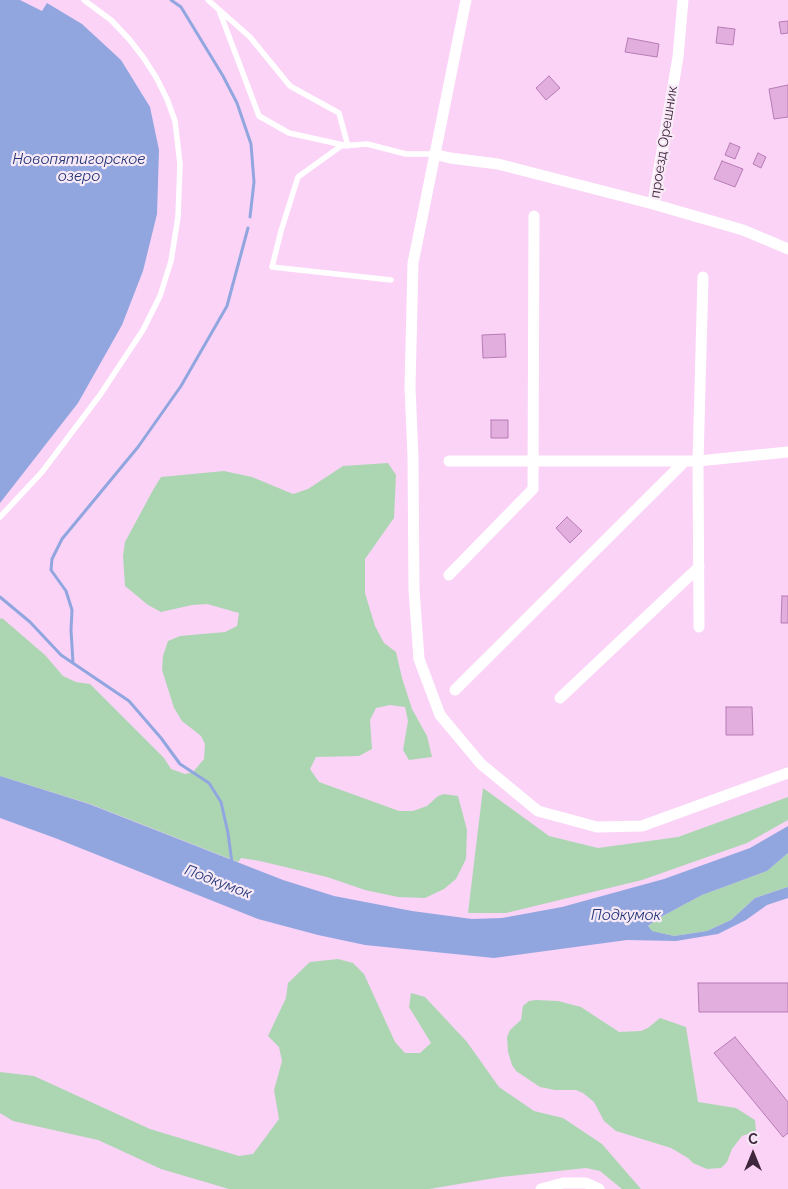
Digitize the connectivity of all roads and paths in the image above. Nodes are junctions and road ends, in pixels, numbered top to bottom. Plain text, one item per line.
1 (84, 0) edge
2 (208, 0) edge
3 (466, 0) edge
4 (683, 0) edge
5 (219, 10) junction
6 (348, 146) junction
7 (434, 154) junction
8 (653, 204) junction
9 (534, 216) dead end
10 (788, 249) edge
11 (703, 277) dead end
12 (391, 280) dead end
13 (788, 452) edge
14 (533, 461) junction
15 (685, 461) junction
16 (698, 461) junction
17 (449, 462) dead end
18 (0, 517) edge
19 (699, 567) junction
20 (449, 574) dead end
21 (699, 626) dead end
22 (455, 690) dead end
23 (560, 698) dead end
24 (788, 773) edge
25 (541, 1189) edge
26 (599, 1189) edge

1 - 18 lane
2 - 5 lane
3 - 7 street
4 - 8 street, проезд Орешник
5 - 6 lane
5 - 6 lane
6 - 7 lane
6 - 12 lane
7 - 8 street
7 - 24 street
8 - 10 street, проезд Орешник
9 - 14 street
11 - 16 street
13 - 16 street
14 - 15 street
14 - 17 street
14 - 20 street
15 - 16 street
15 - 22 street
16 - 19 street
19 - 21 street
19 - 23 street
25 - 26 street

